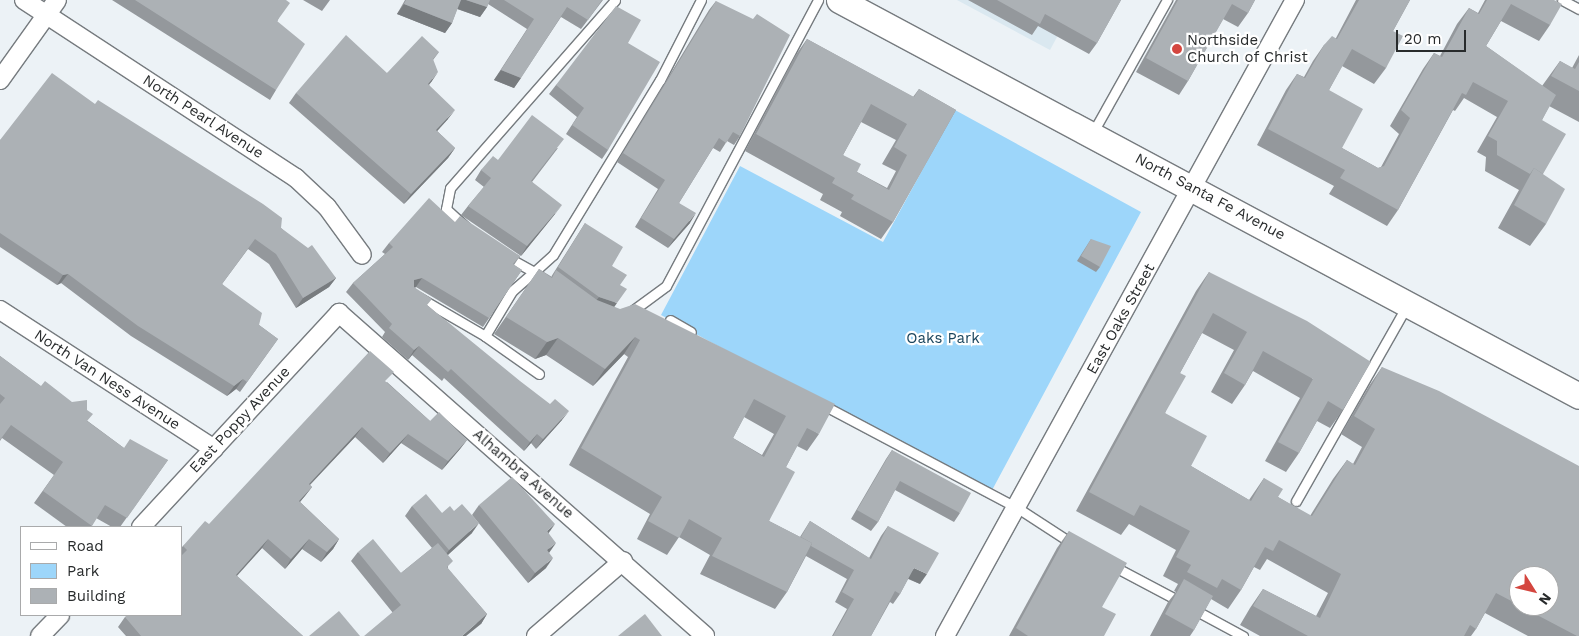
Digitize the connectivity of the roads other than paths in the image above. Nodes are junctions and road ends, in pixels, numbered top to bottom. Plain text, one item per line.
1 (24, 0) edge
2 (57, 0) edge
3 (616, 0) edge
4 (701, 0) edge
5 (818, 0) edge
6 (838, 0) edge
7 (1167, 0) edge
8 (1295, 0) edge
9 (1562, 0) edge
10 (1579, 9) edge
11 (46, 14) junction
12 (0, 80) edge
13 (1092, 134) junction
14 (1193, 188) junction
15 (473, 232) edge
16 (497, 249) edge
17 (362, 255) dead end
18 (534, 272) junction
19 (544, 281) edge
20 (413, 293) edge
21 (1408, 304) junction
22 (0, 310) edge
23 (339, 313) joint
24 (618, 317) edge
25 (670, 320) edge
26 (485, 336) junction
27 (702, 339) edge
28 (539, 374) dead end
29 (1579, 396) edge
30 (810, 398) edge
31 (214, 449) junction
32 (1296, 501) dead end
33 (1016, 507) junction
34 (142, 526) edge
35 (1087, 552) edge
36 (623, 561) junction
37 (1104, 561) edge
38 (59, 616) edge
39 (40, 636) edge
40 (536, 636) edge
41 (705, 636) edge
42 (945, 636) edge
43 (1243, 636) edge

1 - 11 street, North Pearl Avenue
2 - 11 street
3 - 15 lane
4 - 18 lane
5 - 24 lane
6 - 13 main road, North Santa Fe Avenue
7 - 13 lane
8 - 14 street, East Oaks Street
9 - 10 lane
11 - 12 street
11 - 17 street, North Pearl Avenue
13 - 14 main road, North Santa Fe Avenue
14 - 21 main road, North Santa Fe Avenue
14 - 33 street, East Oaks Street
16 - 18 lane
18 - 19 lane
18 - 26 lane
20 - 26 lane
21 - 29 main road, North Santa Fe Avenue
21 - 32 lane
22 - 31 street, North Van Ness Avenue
23 - 31 street, East Poppy Avenue
23 - 36 street, Alhambra Avenue
25 - 27 lane
26 - 28 lane
30 - 33 lane
31 - 34 street, East Poppy Avenue
33 - 35 lane
33 - 42 street, East Oaks Street
36 - 40 street
36 - 41 street, Alhambra Avenue
37 - 43 lane
38 - 39 street

